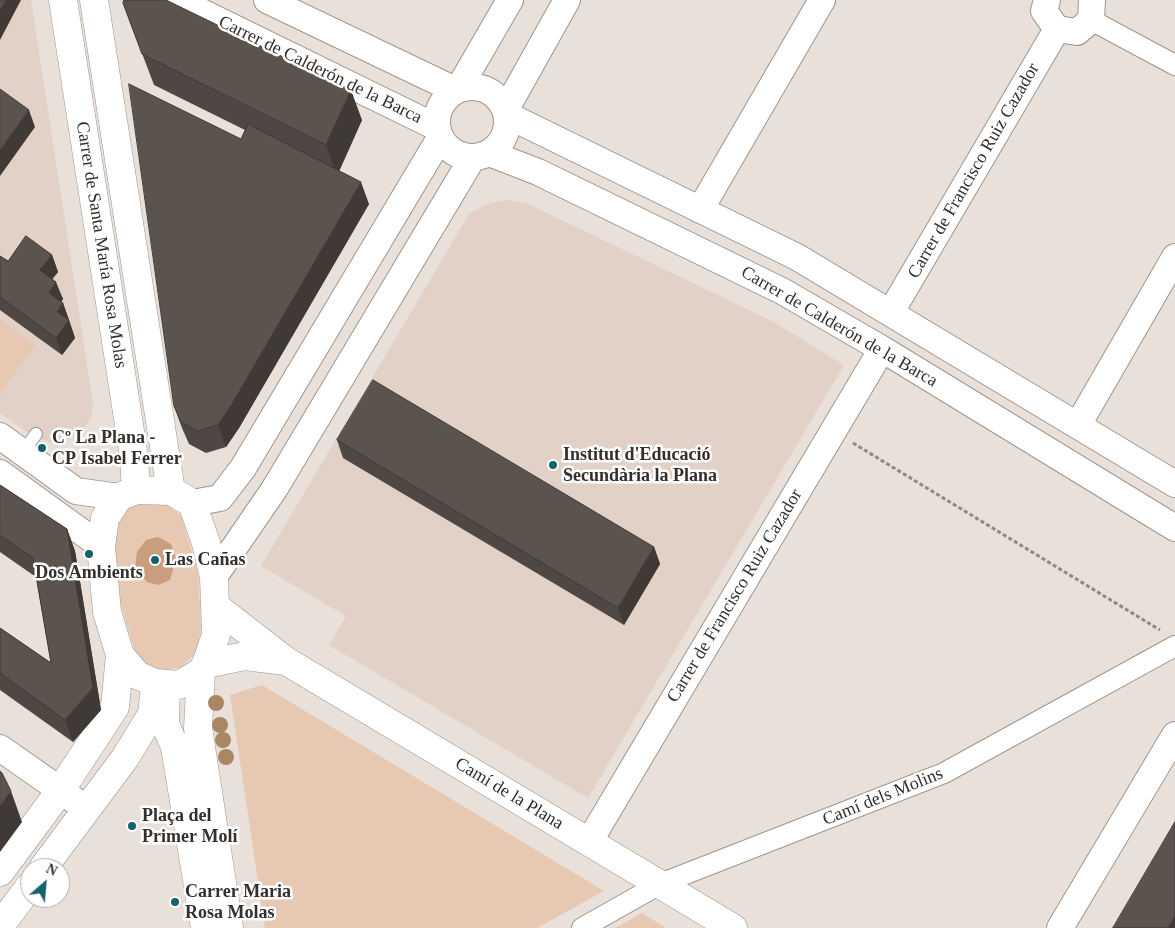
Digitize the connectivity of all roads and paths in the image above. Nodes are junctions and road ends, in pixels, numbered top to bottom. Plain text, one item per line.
1 (63, 0) edge
2 (177, 0) edge
3 (267, 0) edge
4 (510, 0) edge
5 (567, 0) edge
6 (822, 0) edge
7 (1047, 0) edge
8 (99, 5) edge
9 (1091, 10) edge
10 (1056, 30) junction
11 (1175, 65) edge
12 (457, 88) junction
13 (506, 112) junction
14 (438, 132) junction
15 (481, 155) junction
16 (700, 210) junction
17 (1175, 257) edge
18 (891, 312) junction
19 (882, 349) junction
20 (1078, 425) junction
21 (833, 431) junction
22 (0, 436) edge
23 (0, 473) edge
24 (1175, 484) edge
25 (128, 493) junction
26 (182, 497) junction
27 (1175, 528) edge
28 (101, 546) junction
29 (214, 577) junction
30 (215, 606) junction
31 (1171, 640) edge
32 (120, 655) junction
33 (286, 661) junction
34 (204, 668) junction
35 (160, 684) junction
36 (1175, 735) edge
37 (175, 747) junction
38 (0, 748) edge
39 (124, 758) junction
40 (60, 791) junction
41 (87, 809) junction
42 (588, 842) junction
43 (50, 858) edge
44 (0, 872) edge
45 (660, 884) junction
46 (20, 899) edge
47 (0, 926) edge
48 (205, 928) edge
49 (229, 928) edge
50 (582, 928) edge
51 (733, 928) edge
52 (1060, 928) edge

1 - 25 street, Carrer de Santa María Rosa Molas
2 - 14 street, Carrer de Calderón de la Barca
3 - 12 street
4 - 12 street
5 - 13 street
6 - 16 street
7 - 10 street
8 - 26 street, Carrer de Santa María Rosa Molas
9 - 10 street
9 - 11 street
10 - 18 street, Carrer de Francisco Ruiz Cazador
12 - 13 street
12 - 14 street
13 - 15 street
13 - 16 street, Carrer de Calderón de la Barca
14 - 15 street
14 - 26 street
15 - 19 street, Carrer de Calderón de la Barca
15 - 29 street
16 - 18 street, Carrer de Calderón de la Barca
17 - 20 street
18 - 20 street, Carrer de Calderón de la Barca
19 - 21 street, Carrer de Francisco Ruiz Cazador
19 - 27 street, Carrer de Calderón de la Barca
20 - 24 street, Carrer de Calderón de la Barca
21 - 31 path
21 - 42 street, Carrer de Francisco Ruiz Cazador
22 - 25 street
23 - 28 street
25 - 26 street
25 - 28 street
26 - 29 street
28 - 32 street
29 - 30 street
30 - 33 street, Camí de la Plana
30 - 34 street
31 - 45 street, Camí dels Molins
32 - 35 street
32 - 40 street
33 - 34 street, Camí de la Plana
33 - 42 street, Camí de la Plana
34 - 35 street
34 - 49 street
35 - 37 street
35 - 39 street
36 - 52 street
37 - 39 street
37 - 48 street
38 - 40 street
39 - 41 street
40 - 41 street
40 - 44 street
41 - 43 street
42 - 45 street, Camí de la Plana
45 - 50 street, Camí dels Molins
45 - 51 street, Camí de la Plana
46 - 47 street

